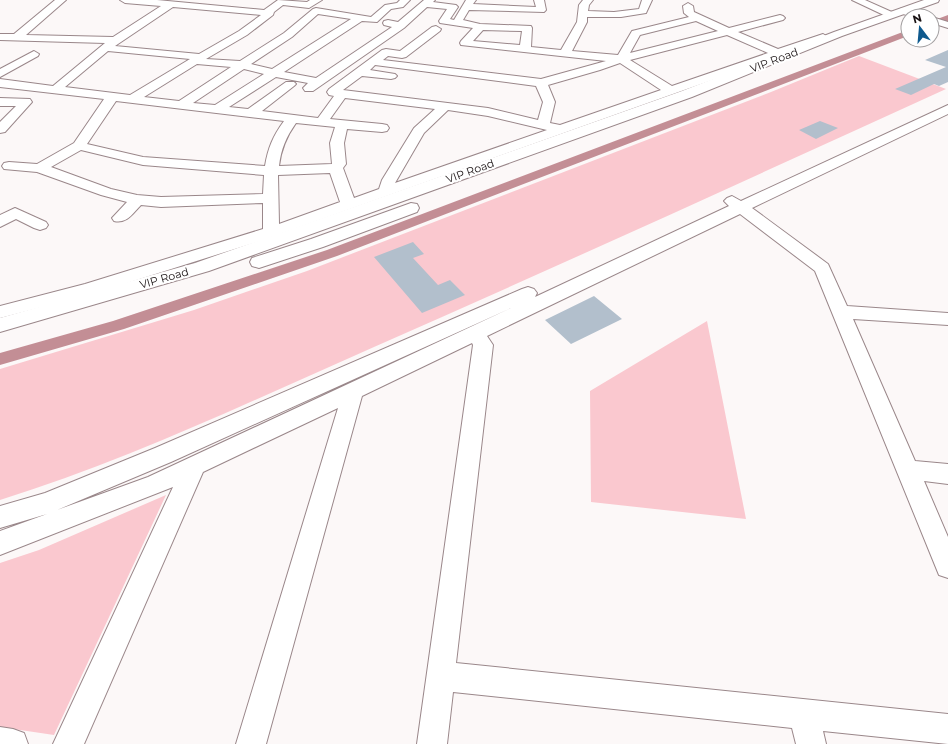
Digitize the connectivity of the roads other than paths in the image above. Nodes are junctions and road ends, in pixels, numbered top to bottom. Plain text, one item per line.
1 (61, 0) edge
2 (125, 0) edge
3 (405, 0) edge
4 (539, 0) edge
5 (588, 0) edge
6 (647, 0) edge
7 (858, 0) edge
8 (926, 0) edge
9 (150, 1) edge
10 (280, 1) edge
11 (428, 2) edge
12 (171, 4) junction
13 (468, 4) edge
14 (937, 4) edge
15 (314, 5) edge
16 (688, 6) dead end
17 (266, 13) junction
18 (584, 14) junction
19 (897, 15) edge
20 (360, 18) junction
21 (697, 18) junction
22 (780, 18) dead end
23 (372, 20) junction
24 (457, 22) junction
25 (400, 26) junction
26 (480, 27) junction
27 (436, 29) dead end
28 (728, 32) junction
29 (0, 37) edge
30 (17, 37) junction
31 (115, 40) junction
32 (106, 48) junction
33 (525, 50) junction
34 (566, 53) junction
35 (777, 53) junction
36 (34, 54) dead end
37 (198, 59) junction
38 (621, 59) junction
39 (374, 62) junction
40 (242, 65) junction
41 (360, 72) junction
42 (272, 73) junction
43 (0, 74) edge
44 (406, 78) dead end
45 (318, 82) junction
46 (0, 83) edge
47 (290, 84) dead end
48 (543, 88) junction
49 (56, 90) junction
50 (671, 91) junction
51 (337, 93) junction
52 (530, 93) dead end
53 (112, 96) junction
54 (134, 98) junction
55 (948, 98) edge
56 (0, 102) edge
57 (183, 104) junction
58 (445, 106) junction
59 (218, 109) junction
60 (948, 109) edge
61 (251, 113) junction
62 (292, 119) junction
63 (321, 122) junction
64 (342, 124) junction
65 (543, 125) junction
66 (382, 128) dead end
67 (0, 129) edge
68 (563, 130) junction
69 (79, 146) junction
70 (3, 167) edge
71 (39, 168) junction
72 (336, 168) junction
73 (272, 171) junction
74 (385, 192) junction
75 (270, 198) junction
76 (137, 200) junction
77 (735, 203) junction
78 (349, 204) junction
79 (120, 218) dead end
80 (0, 222) edge
81 (40, 225) dead end
82 (271, 232) junction
83 (0, 312) edge
84 (841, 312) junction
85 (948, 319) edge
86 (62, 323) dead end
87 (475, 332) junction
88 (2, 335) edge
89 (353, 391) junction
90 (196, 465) junction
91 (908, 470) junction
92 (948, 474) edge
93 (0, 517) edge
94 (0, 543) edge
95 (948, 566) edge
96 (441, 676) junction
97 (804, 714) junction
98 (948, 729) edge
99 (0, 742) edge
100 (13, 744) edge
101 (68, 744) edge
102 (251, 744) edge
103 (432, 744) edge
104 (811, 744) edge

1 - 30 street
2 - 9 street
3 - 23 street
4 - 13 street
5 - 18 street
6 - 18 street
7 - 19 street
8 - 19 street, VIP Road
9 - 12 street
10 - 15 street
10 - 17 street
11 - 24 street
11 - 25 street
12 - 17 street
12 - 31 street
13 - 24 street
14 - 19 main road, VIP Road
15 - 20 street
15 - 40 street
16 - 21 street
17 - 37 street
18 - 34 street
19 - 35 street, VIP Road
19 - 86 main road, VIP Road
19 - 88 main road, VIP Road
20 - 23 street
20 - 42 street
21 - 28 street
21 - 38 street
22 - 28 street
23 - 25 street
24 - 26 street
25 - 45 street
26 - 33 street
26 - 33 street
27 - 39 street
28 - 35 street
28 - 38 street
29 - 30 street
30 - 31 street
31 - 32 street
32 - 37 street
32 - 49 street
33 - 34 street
34 - 38 street
35 - 50 street, VIP Road
36 - 43 street
37 - 40 street
37 - 54 street
38 - 48 street
38 - 50 street
39 - 41 street
39 - 48 street
40 - 42 street
40 - 57 street
41 - 44 street
41 - 51 street
42 - 45 street
42 - 59 street
45 - 51 street
46 - 49 street
47 - 61 street
48 - 52 street
48 - 65 street
49 - 53 street
50 - 68 street, VIP Road
51 - 58 street
51 - 63 street
53 - 54 street
53 - 69 street
54 - 57 street
55 - 77 street
56 - 67 street
57 - 59 street
58 - 65 street
58 - 74 street
59 - 61 street
60 - 77 street
61 - 62 street
62 - 63 street
62 - 73 street
63 - 64 street
64 - 66 street
64 - 72 street
65 - 68 street
68 - 74 street, VIP Road
69 - 71 street
69 - 73 street
70 - 71 street
71 - 76 street
72 - 73 street
72 - 78 street
73 - 75 street
74 - 78 street, VIP Road
75 - 76 street
75 - 82 street
76 - 79 street
77 - 84 street
77 - 87 street
77 - 93 street
78 - 82 street, VIP Road
80 - 81 street
82 - 83 street, VIP Road
84 - 85 street
84 - 91 street
87 - 89 street
87 - 96 street
89 - 90 street
89 - 102 street
90 - 94 street
90 - 101 street
91 - 92 street
91 - 95 street
96 - 97 street
96 - 103 street
97 - 98 street
97 - 104 street
99 - 100 street

